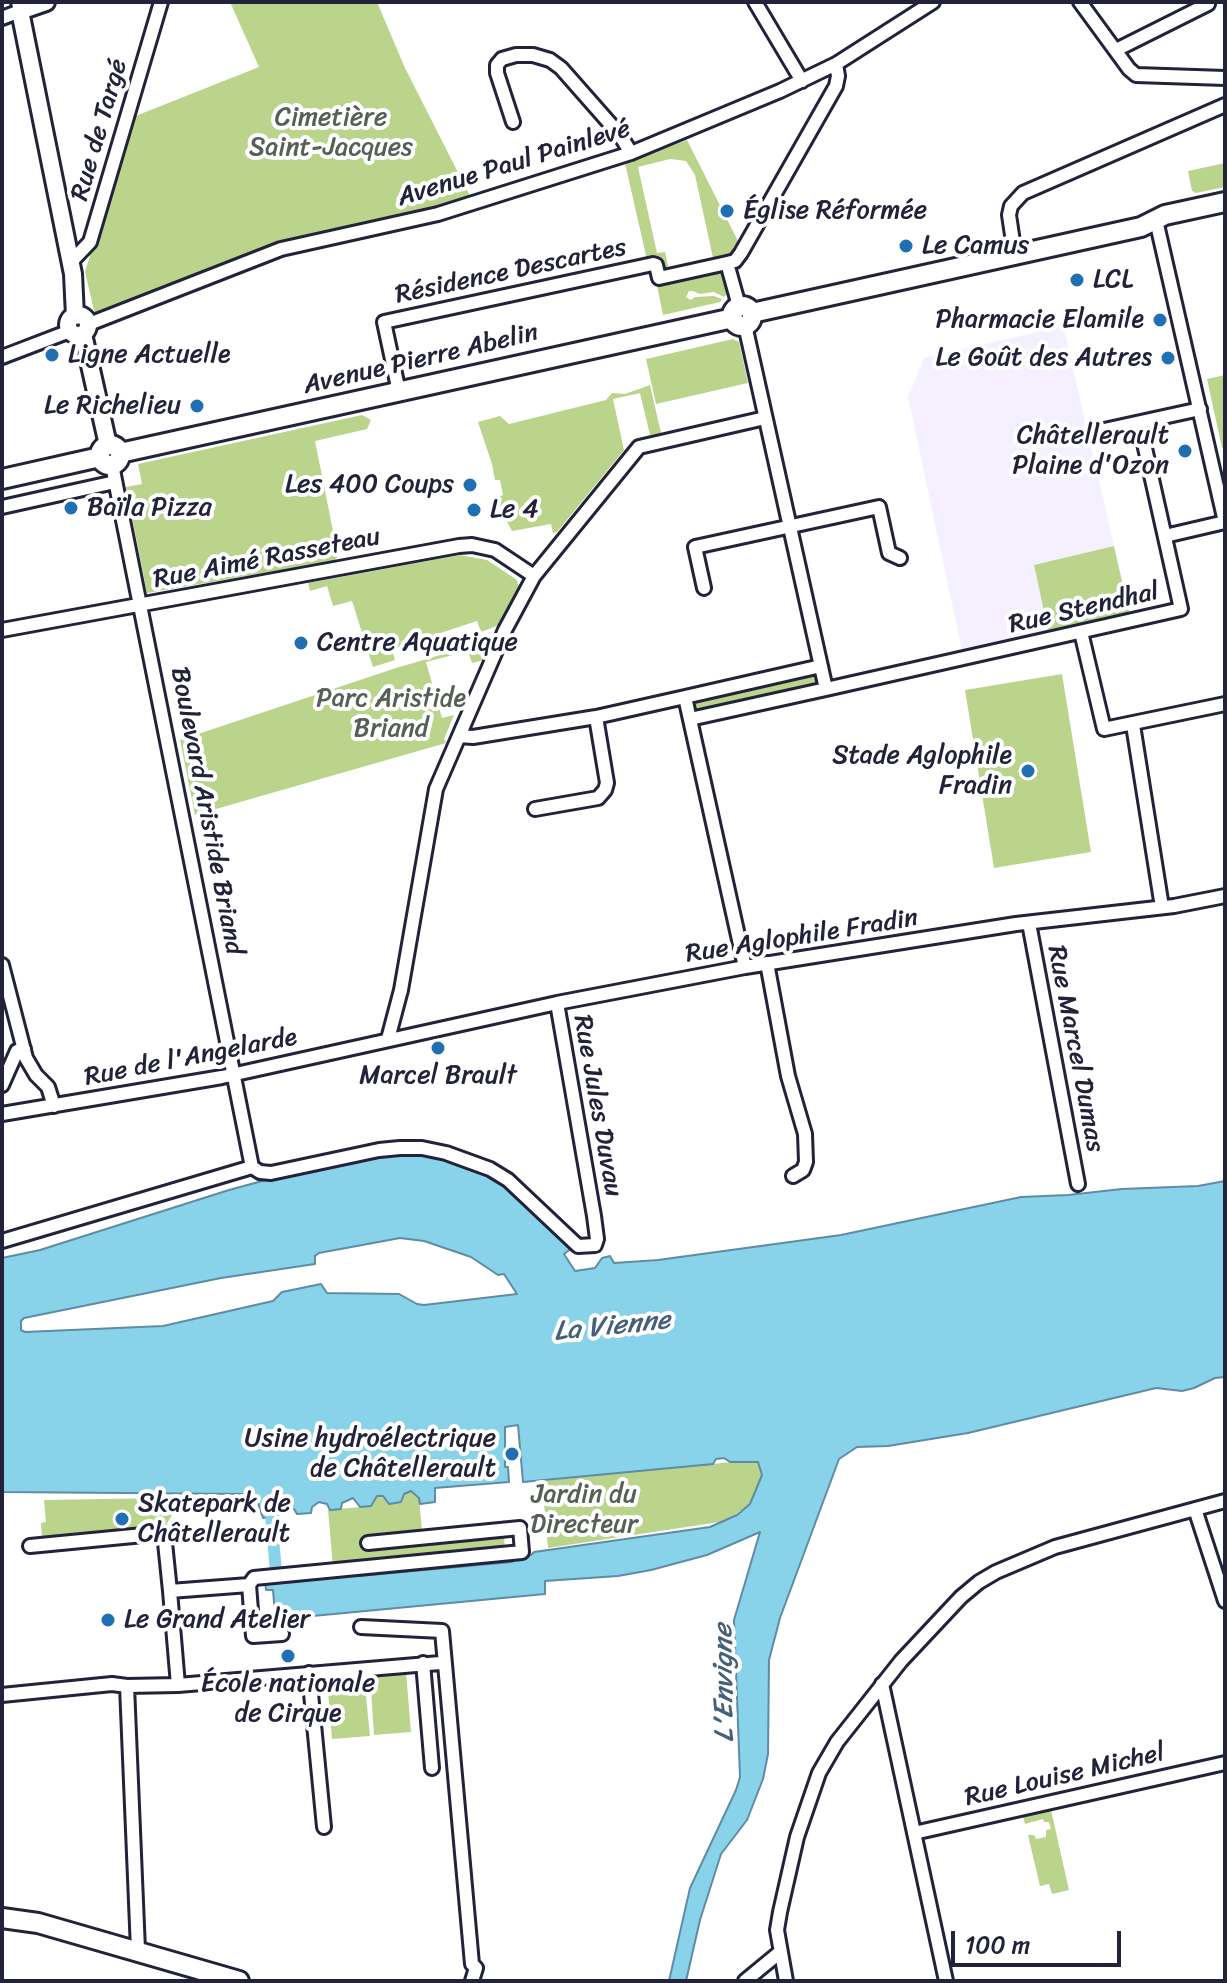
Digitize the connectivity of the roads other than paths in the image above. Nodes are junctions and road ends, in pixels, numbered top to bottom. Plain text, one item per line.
1 (46, 2) edge
2 (161, 2) edge
3 (755, 2) edge
4 (933, 2) edge
5 (1080, 2) edge
6 (1208, 4) edge
7 (19, 6) edge
8 (2, 18) edge
9 (1116, 50) junction
10 (836, 64) junction
11 (1225, 78) edge
12 (802, 81) junction
13 (1225, 105) edge
14 (513, 122) dead end
15 (631, 153) junction
16 (1225, 202) edge
17 (1225, 214) edge
18 (1152, 225) junction
19 (1015, 255) junction
20 (70, 263) junction
21 (727, 263) junction
22 (742, 316) junction
23 (79, 326) junction
24 (2, 357) edge
25 (399, 392) junction
26 (1200, 409) junction
27 (765, 418) junction
28 (1095, 432) dead end
29 (1143, 439) dead end
30 (111, 460) junction
31 (1219, 468) edge
32 (2, 479) edge
33 (2, 507) edge
34 (789, 526) junction
35 (1165, 536) junction
36 (900, 558) dead end
37 (534, 576) junction
38 (704, 588) dead end
39 (1131, 605) dead end
40 (140, 606) junction
41 (1135, 620) junction
42 (2, 630) edge
43 (1081, 632) junction
44 (821, 666) junction
45 (826, 689) junction
46 (685, 697) junction
47 (1225, 704) edge
48 (596, 717) junction
49 (690, 719) junction
50 (1133, 725) junction
51 (459, 736) junction
52 (535, 809) dead end
53 (1225, 896) edge
54 (1162, 907) junction
55 (1029, 923) junction
56 (767, 963) junction
57 (2, 965) edge
58 (745, 967) junction
59 (557, 1003) junction
60 (388, 1039) junction
61 (25, 1054) junction
62 (235, 1074) junction
63 (2, 1085) edge
64 (54, 1106) junction
65 (2, 1114) edge
66 (252, 1167) junction
67 (793, 1176) dead end
68 (1078, 1184) dead end
69 (2, 1241) edge
70 (1225, 1501) edge
71 (1195, 1509) junction
72 (368, 1543) dead end
73 (30, 1546) dead end
74 (249, 1585) junction
75 (170, 1591) junction
76 (1225, 1601) edge
77 (361, 1627) dead end
78 (282, 1634) dead end
79 (423, 1663) junction
80 (440, 1663) dead end
81 (309, 1673) junction
82 (882, 1684) junction
83 (178, 1685) junction
84 (127, 1686) junction
85 (2, 1695) edge
86 (1225, 1763) edge
87 (432, 1768) dead end
88 (324, 1827) dead end
89 (914, 1833) junction
90 (2, 1918) edge
91 (138, 1950) junction
92 (779, 1953) junction
93 (239, 1981) edge
94 (472, 1981) edge
95 (745, 1981) edge
96 (786, 1981) edge
97 (946, 1981) edge

1 - 7 street
2 - 20 street, Rue de Targé
3 - 12 street
4 - 10 street, Avenue Paul Painlevé
5 - 9 street
6 - 9 street
7 - 8 street
7 - 20 street, Boulevard Aristide Briand
9 - 11 street
10 - 12 street, Avenue Paul Painlevé
10 - 21 street
12 - 15 street, Avenue Paul Painlevé
13 - 19 street
14 - 15 street
15 - 23 street, Avenue Paul Painlevé
16 - 18 main road, Avenue Pierre Abelin
17 - 18 main road, Avenue Pierre Abelin
18 - 19 main road, Avenue Pierre Abelin
18 - 26 street
19 - 22 main road, Avenue Pierre Abelin
20 - 23 street, Boulevard Aristide Briand
21 - 22 street
21 - 25 street, Résidence Descartes
22 - 25 main road, Avenue Pierre Abelin
22 - 27 street
23 - 24 street, Avenue Paul Painlevé
23 - 30 street, Boulevard Aristide Briand
25 - 30 main road, Avenue Pierre Abelin
26 - 28 street
26 - 31 street
27 - 34 street
27 - 37 street
29 - 35 street, Rue Stendhal
30 - 32 main road, Avenue Pierre Abelin
30 - 33 street
30 - 40 street, Boulevard Aristide Briand
31 - 35 street
34 - 36 street
34 - 38 street
34 - 44 street
35 - 41 street, Rue Stendhal
37 - 40 street, Rue Aimé Rasseteau
37 - 51 street
39 - 41 street
40 - 42 street, Rue Aimé Rasseteau
40 - 62 street, Boulevard Aristide Briand
41 - 43 street, Rue Stendhal
43 - 45 street, Rue Stendhal
43 - 50 street
44 - 45 street
44 - 46 street
45 - 49 street, Rue Stendhal
46 - 48 street
46 - 49 street
47 - 50 street
48 - 51 street
48 - 52 street
49 - 58 street
50 - 54 street
51 - 60 street
53 - 54 street, Rue Aglophile Fradin
54 - 55 street, Rue Aglophile Fradin
55 - 56 street, Rue Aglophile Fradin
55 - 68 street, Rue Marcel Dumas
56 - 58 street, Rue Aglophile Fradin
56 - 67 street
57 - 61 street
58 - 59 street, Rue Aglophile Fradin
59 - 60 street, Rue Aglophile Fradin
59 - 66 street, Rue Jules Duvau
60 - 62 street, Rue de l'Angelarde
61 - 63 street
61 - 64 street
62 - 64 street, Rue de l'Angelarde
62 - 66 street, Boulevard Aristide Briand
64 - 65 street, Rue de l'Angelarde
66 - 69 street
70 - 71 street
71 - 76 street
71 - 82 street
72 - 74 street
73 - 75 street
74 - 75 street
74 - 78 street
75 - 83 street
77 - 94 street
79 - 80 street
79 - 81 street
79 - 87 street
81 - 83 street
81 - 88 street
82 - 89 street
82 - 92 street
83 - 84 street
84 - 85 street
84 - 91 street
86 - 89 street, Rue Louise Michel
89 - 97 street
90 - 91 main road
91 - 93 main road
92 - 95 street
92 - 96 street

